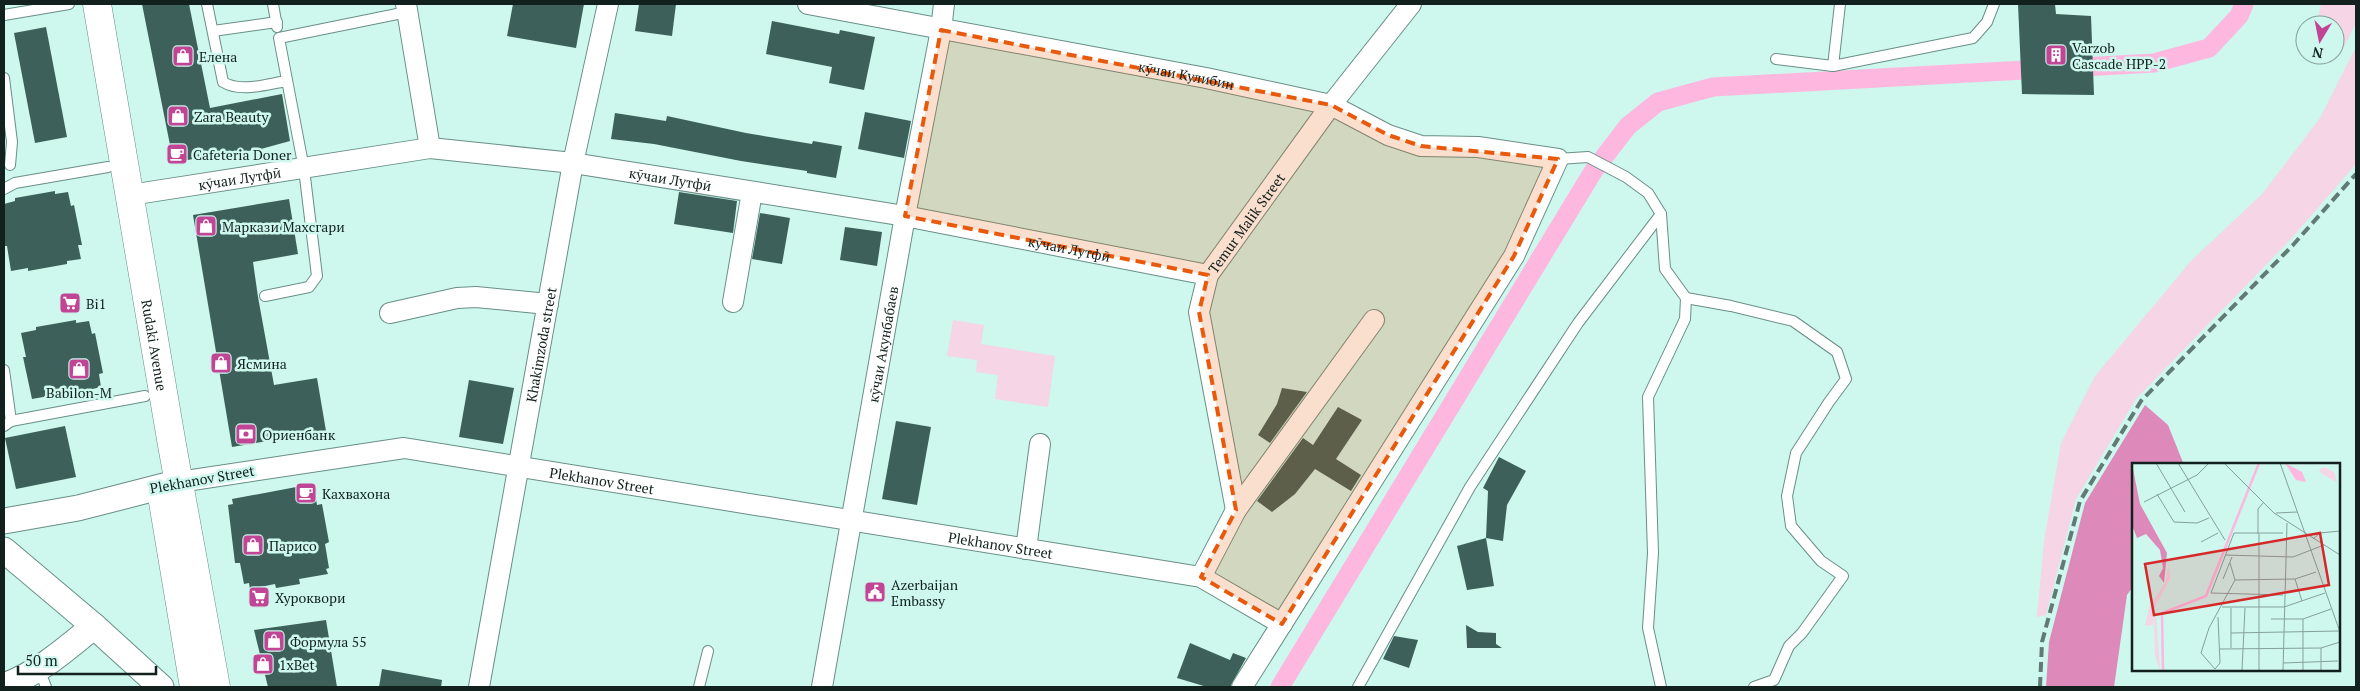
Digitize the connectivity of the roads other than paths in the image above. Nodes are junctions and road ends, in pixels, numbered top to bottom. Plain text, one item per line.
1 (69, 4) edge
2 (80, 4) edge
3 (97, 4) edge
4 (207, 4) edge
5 (273, 4) edge
6 (608, 4) edge
7 (808, 4) edge
8 (944, 4) edge
9 (1411, 4) edge
10 (1840, 4) edge
11 (1994, 4) edge
12 (406, 8) edge
13 (4, 15) edge
14 (277, 22) junction
15 (941, 30) junction
16 (213, 31) junction
17 (279, 38) junction
18 (1776, 59) dead end
19 (1833, 66) junction
20 (4, 78) edge
21 (287, 81) junction
22 (1331, 105) junction
23 (430, 148) junction
24 (1558, 159) junction
25 (7, 162) edge
26 (573, 163) junction
27 (108, 167) junction
28 (304, 169) junction
29 (15, 183) junction
30 (4, 189) edge
31 (752, 192) junction
32 (130, 195) junction
33 (1661, 214) junction
34 (905, 216) junction
35 (1208, 274) junction
36 (265, 296) dead end
37 (1686, 298) junction
38 (733, 302) dead end
39 (548, 304) junction
40 (390, 313) dead end
41 (1374, 320) dead end
42 (4, 370) edge
43 (145, 396) junction
44 (8, 424) edge
45 (1040, 444) dead end
46 (520, 467) junction
47 (170, 484) junction
48 (1236, 510) junction
49 (4, 521) edge
50 (852, 521) junction
51 (1026, 549) junction
52 (4, 550) edge
53 (1201, 578) junction
54 (1282, 624) junction
55 (94, 626) junction
56 (708, 652) dead end
57 (42, 678) edge
58 (4, 686) edge
59 (161, 687) edge
60 (194, 687) edge
61 (216, 687) edge
62 (480, 687) edge
63 (699, 687) edge
64 (822, 687) edge
65 (1242, 687) edge
66 (1358, 687) edge
67 (1661, 687) edge
68 (1754, 687) edge

1 - 13 lane
2 - 27 highway, Rudaki Avenue
3 - 32 highway, Rudaki Avenue
4 - 16 lane
5 - 14 lane
6 - 26 street, Khakimzoda street
7 - 15 street, кӯчаи Кулибин
8 - 15 street, кӯчаи Акунбабаев
9 - 22 street, Temur Malik Street
10 - 19 lane
11 - 19 lane
12 - 17 lane
12 - 23 street
14 - 16 lane
14 - 17 lane
15 - 22 street, кӯчаи Кулибин
15 - 34 street, кӯчаи Акунбабаев
16 - 21 lane
17 - 21 lane
18 - 19 lane
20 - 25 lane
21 - 28 lane
22 - 24 street, кӯчаи Кулибин
22 - 35 street, Temur Malik Street
23 - 26 street, кӯчаи Лутфӣ
23 - 28 street, кӯчаи Лутфӣ
24 - 33 lane
24 - 54 street
25 - 29 lane
26 - 31 street, кӯчаи Лутфӣ
26 - 39 street, Khakimzoda street
27 - 29 lane
27 - 43 highway, Rudaki Avenue
28 - 32 street, кӯчаи Лутфӣ
28 - 36 lane
29 - 30 lane
31 - 34 street, кӯчаи Лутфӣ
31 - 38 street
32 - 47 highway, Rudaki Avenue
33 - 37 lane
33 - 66 lane
34 - 35 street, кӯчаи Лутфӣ
34 - 50 street, кӯчаи Акунбабаев
35 - 48 street, Temur Malik Street
37 - 67 lane
37 - 68 lane
39 - 40 street
39 - 46 street, Khakimzoda street
41 - 48 street
42 - 44 lane
43 - 44 lane
43 - 47 highway, Rudaki Avenue
45 - 51 street
46 - 47 street, Plekhanov Street
46 - 50 street, Plekhanov Street
46 - 62 street, Khakimzoda street
47 - 49 street, Plekhanov Street
47 - 60 highway, Rudaki Avenue
47 - 61 highway, Rudaki Avenue
48 - 53 street
50 - 51 street, Plekhanov Street
50 - 64 street, кӯчаи Акунбабаев
51 - 53 street, Plekhanov Street
52 - 55 street
53 - 54 street
54 - 65 street
55 - 57 street
55 - 59 street
56 - 63 lane
57 - 58 street

